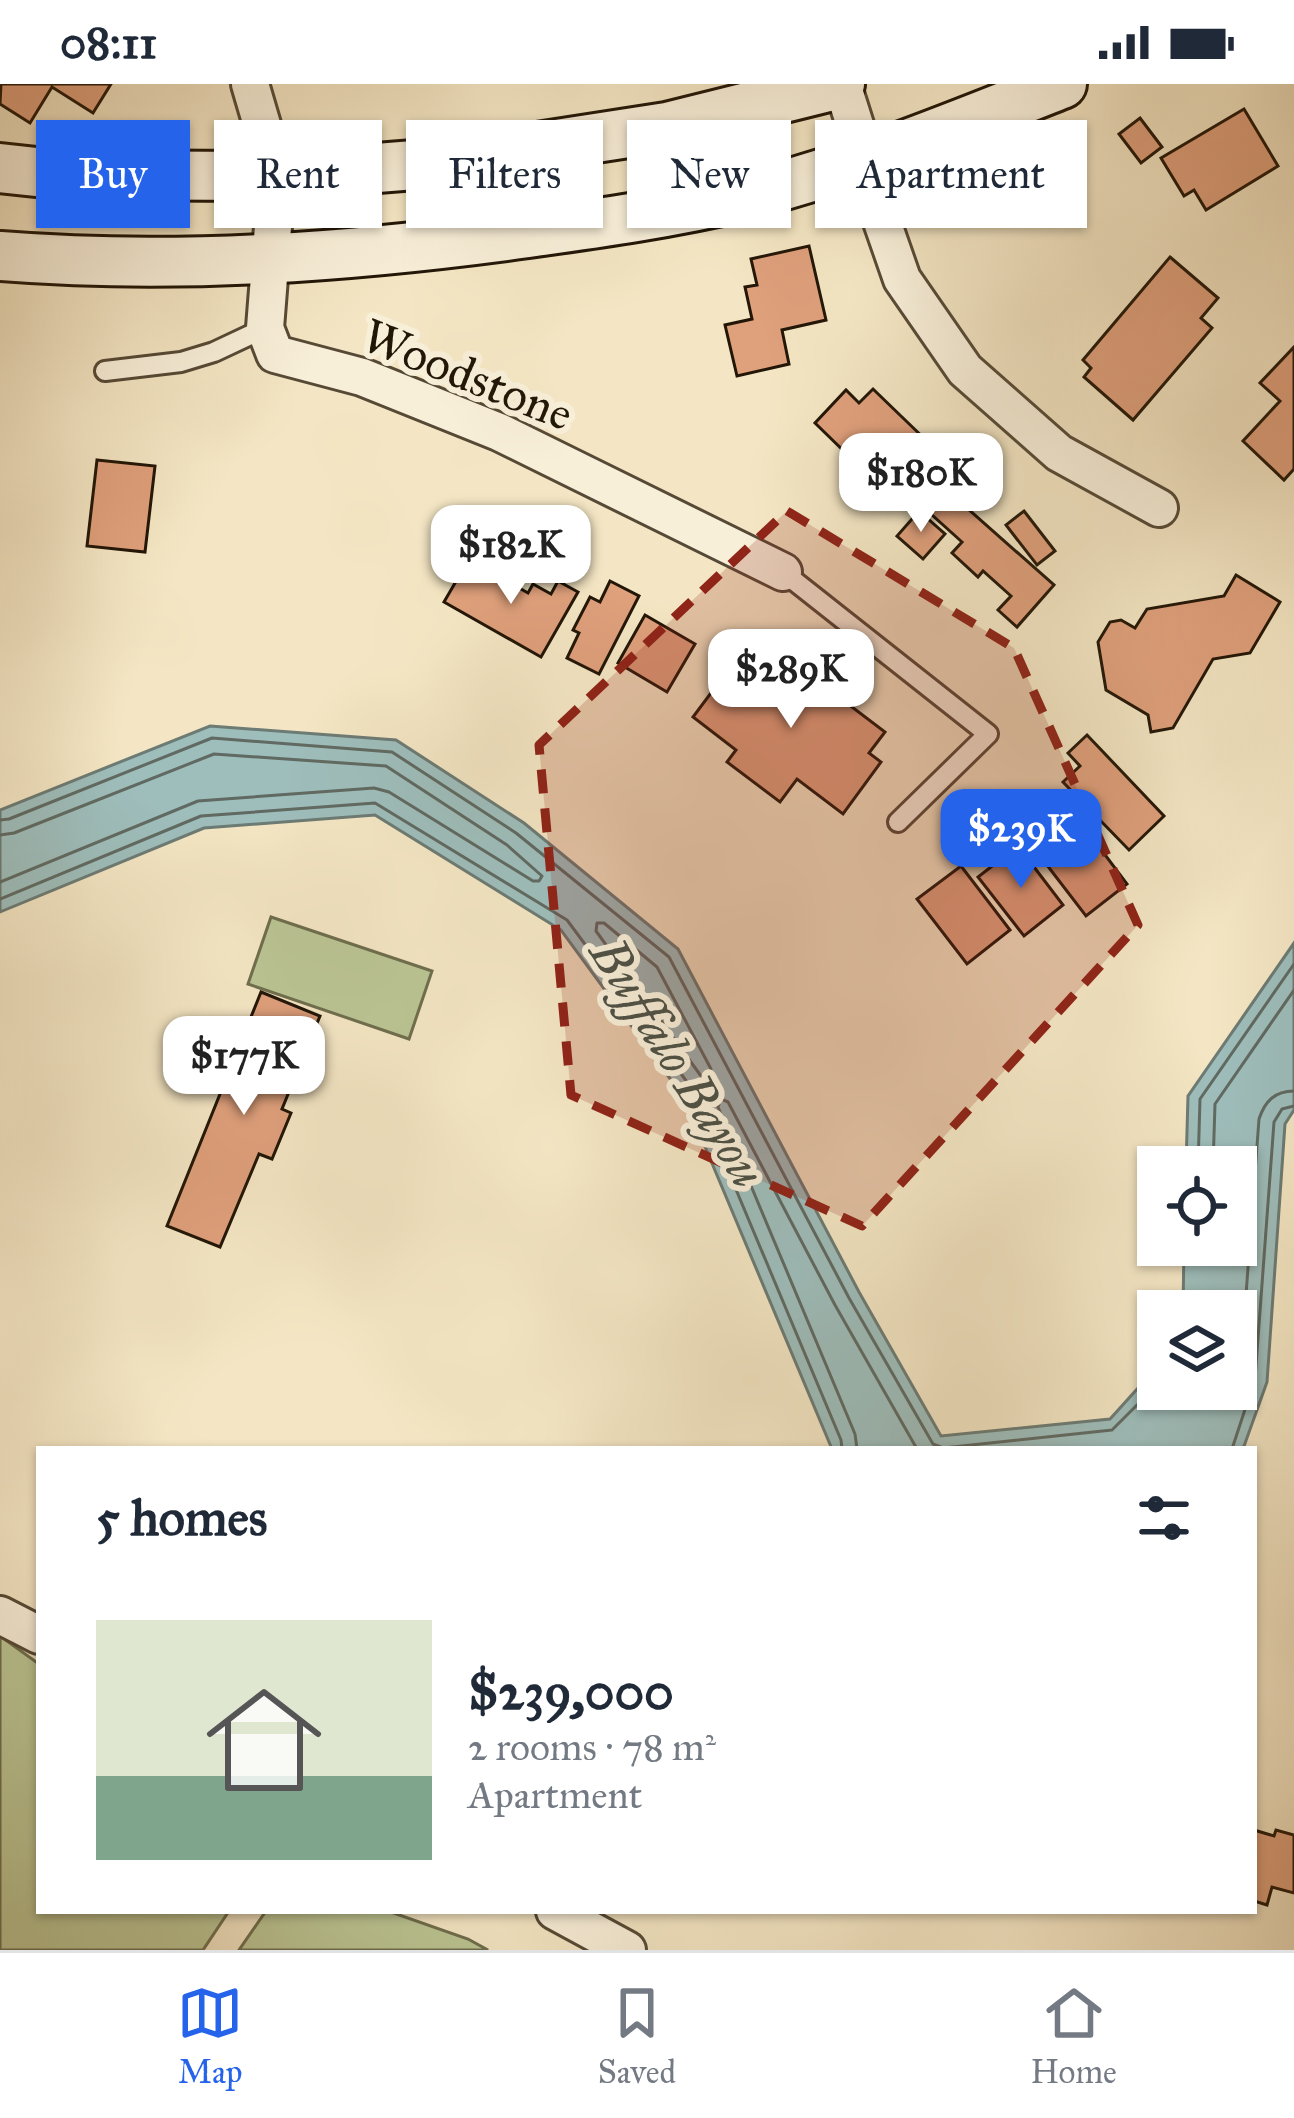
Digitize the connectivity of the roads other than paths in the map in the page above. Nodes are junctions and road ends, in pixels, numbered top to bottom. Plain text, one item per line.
1 (250, 84) edge
2 (841, 84) edge
3 (1062, 84) edge
4 (261, 120) edge
5 (853, 120) edge
6 (969, 120) edge
7 (0, 168) edge
8 (382, 168) edge
9 (815, 175) edge
10 (214, 176) edge
11 (274, 228) edge
12 (884, 228) edge
13 (0, 256) edge
14 (272, 260) junction
15 (265, 328) junction
16 (105, 371) dead end
17 (1159, 508) dead end
18 (783, 572) joint
19 (898, 822) dead end
20 (0, 1615) edge
21 (36, 1633) edge
22 (561, 1914) edge
23 (627, 1950) edge

1 - 4 street
2 - 5 street
2 - 8 main road
3 - 6 main road
7 - 10 main road
9 - 14 main road
11 - 14 street
12 - 17 street
13 - 14 main road
14 - 15 street
15 - 16 lane
15 - 18 street, Woodstone
18 - 19 lane
20 - 21 street
22 - 23 street

